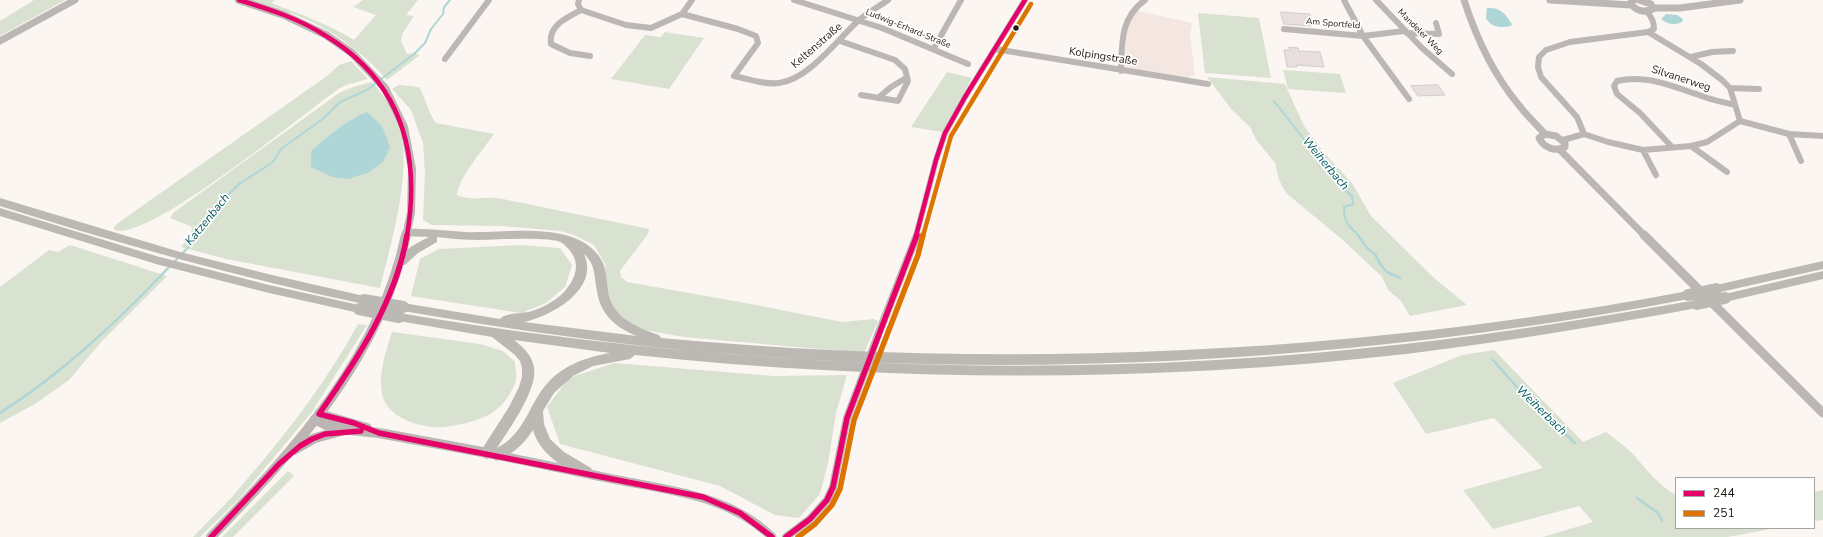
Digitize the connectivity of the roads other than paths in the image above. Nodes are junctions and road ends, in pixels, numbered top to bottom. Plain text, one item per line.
1 (75, 0) edge
2 (239, 0) edge
3 (489, 0) edge
4 (579, 0) edge
5 (692, 0) edge
6 (794, 0) edge
7 (888, 0) edge
8 (961, 0) edge
9 (1025, 0) edge
10 (1344, 0) edge
11 (1376, 0) edge
12 (1464, 0) edge
13 (1550, 0) edge
14 (1643, 0) edge
15 (1740, 0) edge
16 (1140, 1) edge
17 (1633, 1) edge
18 (1653, 8) junction
19 (581, 10) junction
20 (1647, 12) junction
21 (682, 14) junction
22 (861, 20) junction
23 (1436, 23) dead end
24 (1284, 29) dead end
25 (1406, 32) junction
26 (1648, 32) junction
27 (1363, 36) junction
28 (0, 41) edge
29 (840, 41) junction
30 (934, 48) junction
31 (995, 49) junction
32 (1733, 51) dead end
33 (590, 56) dead end
34 (1691, 57) junction
35 (445, 58) dead end
36 (968, 64) dead end
37 (1121, 71) junction
38 (1452, 74) dead end
39 (906, 78) junction
40 (1208, 84) dead end
41 (1730, 88) junction
42 (1759, 89) dead end
43 (861, 95) dead end
44 (878, 98) junction
45 (1409, 99) dead end
46 (1735, 105) junction
47 (1740, 121) junction
48 (1545, 134) junction
49 (1584, 134) junction
50 (1789, 134) junction
51 (1823, 136) edge
52 (1563, 140) junction
53 (1691, 146) junction
54 (1672, 147) junction
55 (1560, 150) junction
56 (1643, 150) junction
57 (1801, 161) dead end
58 (1727, 172) dead end
59 (1656, 176) dead end
60 (0, 202) edge
61 (0, 212) edge
62 (407, 235) junction
63 (465, 236) junction
64 (558, 238) junction
65 (434, 239) junction
66 (159, 256) junction
67 (401, 262) junction
68 (1823, 265) edge
69 (1823, 275) edge
70 (488, 327) junction
71 (678, 346) junction
72 (646, 352) junction
73 (539, 408) junction
74 (1823, 413) edge
75 (317, 417) junction
76 (345, 430) junction
77 (379, 432) junction
78 (289, 453) junction
79 (492, 454) junction
80 (586, 472) junction
81 (211, 537) edge
82 (772, 537) edge
83 (786, 537) edge

1 - 28 street
2 - 62 main road
3 - 35 street
4 - 19 street
5 - 21 street
6 - 22 street, Ludwig-Erhard-Straße
7 - 22 street, Keltenstraße
8 - 30 street
9 - 31 street
10 - 27 street
11 - 25 street, Mandeler Weg
12 - 48 street
13 - 17 street
14 - 18 street
15 - 18 street
16 - 37 street
17 - 20 street
18 - 20 street
19 - 21 street
19 - 33 street
20 - 26 street
21 - 29 street, Keltenstraße
22 - 29 street, Keltenstraße
22 - 30 street, Ludwig-Erhard-Straße
23 - 25 street, Am Sportfeld
24 - 27 street, Am Sportfeld
25 - 27 street, Am Sportfeld
25 - 38 street, Mandeler Weg
26 - 34 street
26 - 49 street
27 - 45 street
29 - 39 street
30 - 36 street, Ludwig-Erhard-Straße
31 - 37 street, Kolpingstraße
31 - 83 street, bridge
32 - 34 street
34 - 41 street
37 - 40 street, Kolpingstraße
39 - 44 street
39 - 44 street
41 - 42 street
41 - 46 street
43 - 44 street
46 - 47 street
46 - 54 street, Silvanerweg
47 - 50 street
47 - 53 street
48 - 52 street
48 - 55 street
49 - 52 street
49 - 56 street
50 - 51 street
50 - 57 street
52 - 55 street
53 - 54 street
53 - 58 street
54 - 56 street
55 - 74 street
56 - 59 street
60 - 66 highway
61 - 66 highway
62 - 63 highway
62 - 65 highway
62 - 67 main road
63 - 64 highway
63 - 65 highway
64 - 70 highway
64 - 71 highway
65 - 67 highway
66 - 70 highway, bridge
67 - 75 main road
68 - 71 highway, bridge
69 - 72 highway, bridge
70 - 71 highway
70 - 72 highway
70 - 79 highway
72 - 73 highway
73 - 79 highway
73 - 80 highway
75 - 76 main road
75 - 77 main road
75 - 78 main road
76 - 77 main road
76 - 78 main road
77 - 79 main road
78 - 81 main road
79 - 80 street
80 - 82 street

